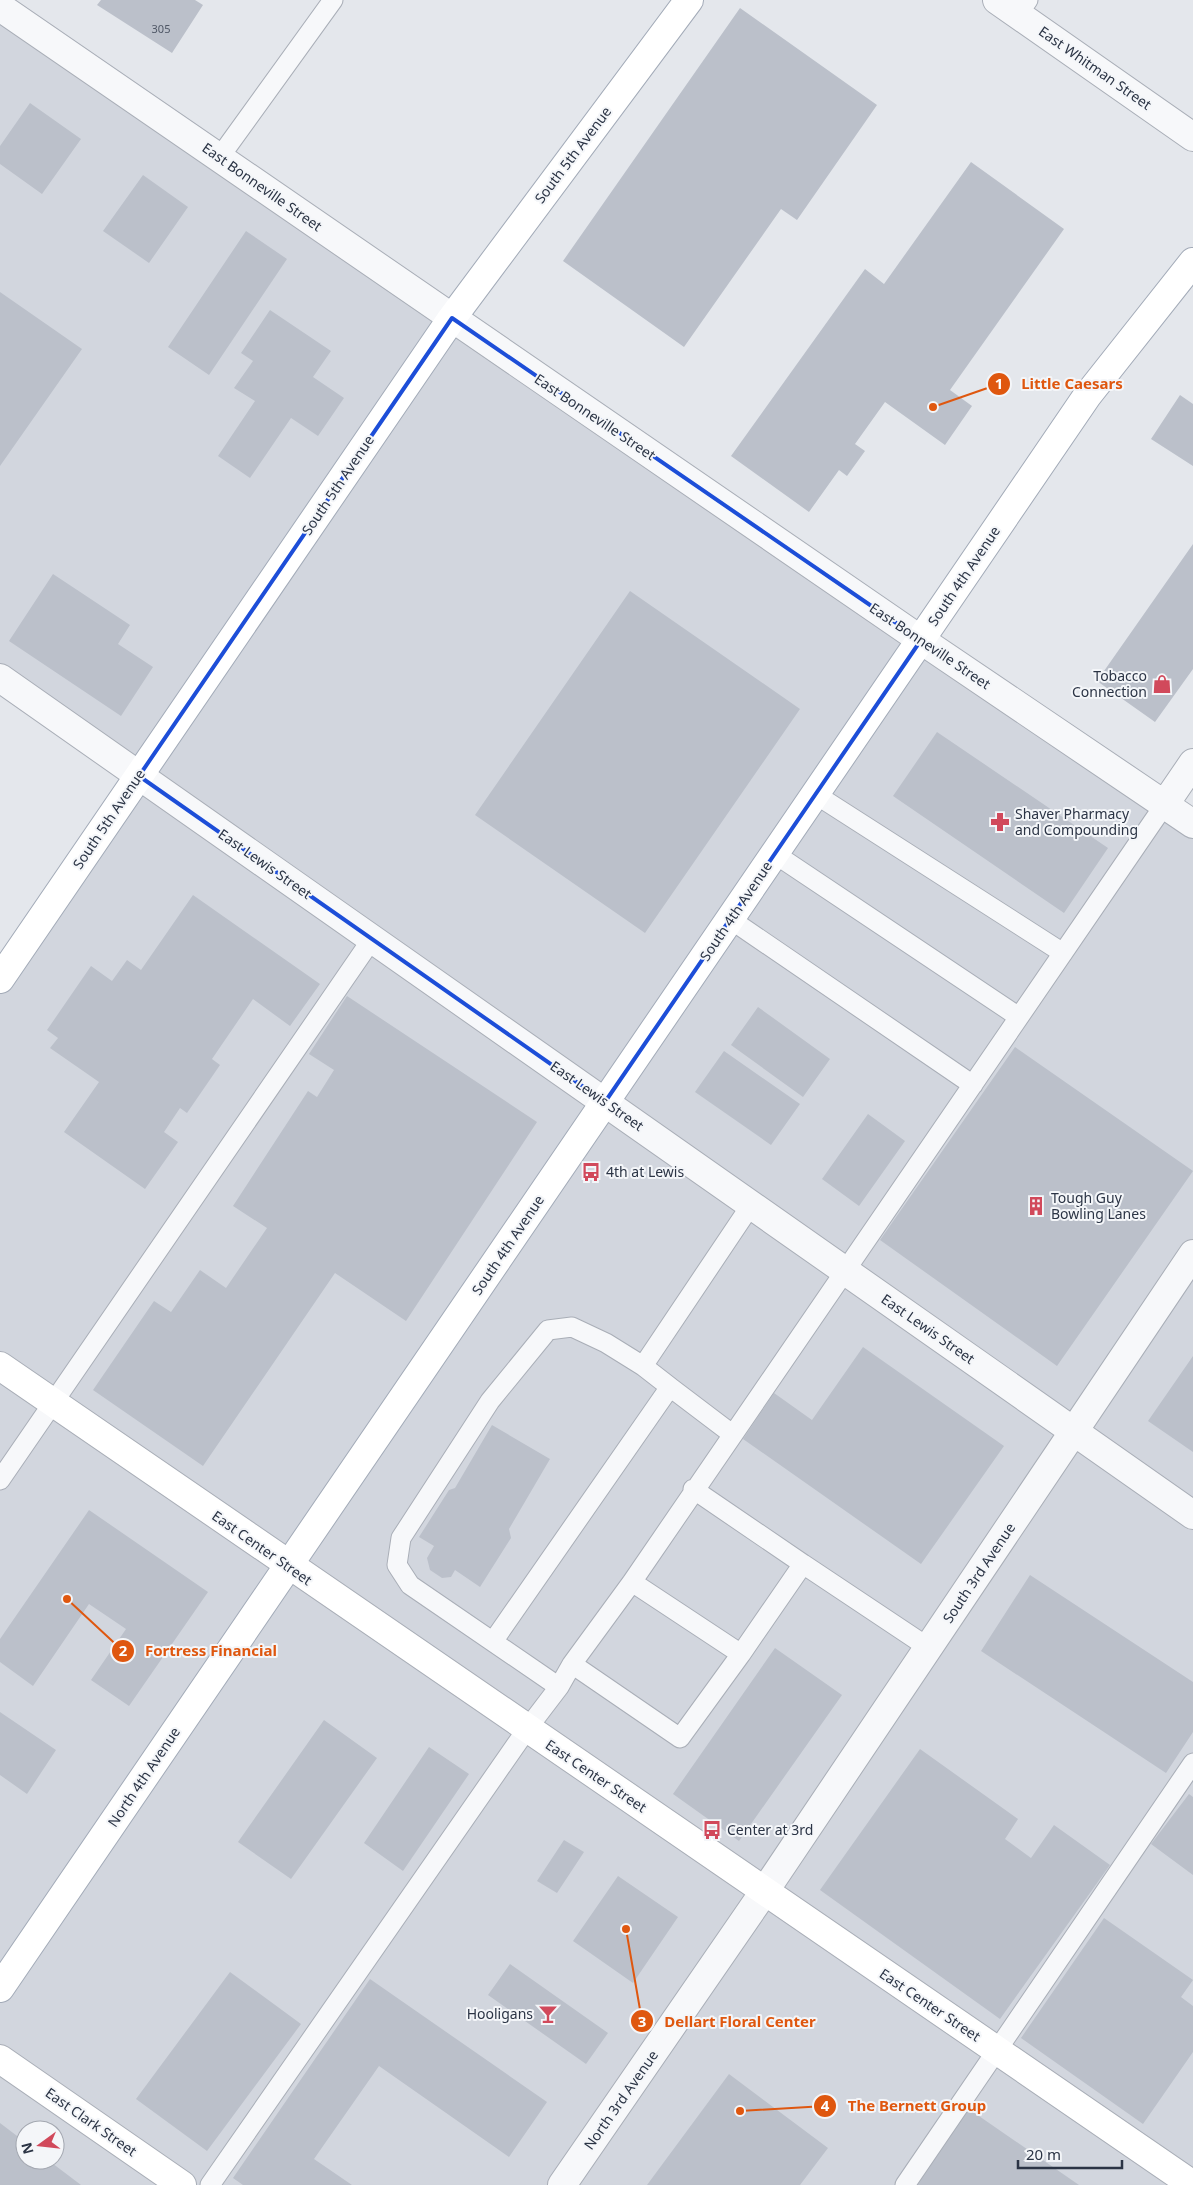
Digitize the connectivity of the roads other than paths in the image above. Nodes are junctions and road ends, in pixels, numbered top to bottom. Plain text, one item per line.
1 (333, 0) edge
2 (689, 0) edge
3 (1015, 5) edge
4 (0, 7) edge
5 (1193, 137) edge
6 (219, 158) junction
7 (1193, 262) edge
8 (452, 318) junction
9 (921, 640) junction
10 (0, 678) edge
11 (1193, 763) edge
12 (139, 776) junction
13 (815, 794) junction
14 (1165, 804) junction
15 (1193, 824) edge
16 (775, 854) junction
17 (730, 919) junction
18 (372, 939) junction
19 (1063, 953) junction
20 (0, 979) edge
21 (1019, 1017) junction
22 (973, 1085) junction
23 (605, 1102) junction
24 (751, 1205) junction
25 (1193, 1254) edge
26 (845, 1271) junction
27 (0, 1366) edge
28 (643, 1366) junction
29 (670, 1387) junction
30 (53, 1403) junction
31 (1074, 1431) junction
32 (732, 1434) junction
33 (0, 1480) edge
34 (694, 1489) junction
35 (1193, 1515) edge
36 (803, 1564) junction
37 (288, 1566) junction
38 (632, 1582) junction
39 (494, 1640) junction
40 (929, 1648) junction
41 (741, 1654) junction
42 (572, 1664) junction
43 (559, 1687) junction
44 (527, 1729) junction
45 (1193, 1763) edge
46 (764, 1892) junction
47 (0, 1988) edge
48 (997, 2050) junction
49 (0, 2059) edge
50 (182, 2185) edge
51 (210, 2185) edge
52 (562, 2185) edge
53 (905, 2185) edge
54 (1193, 2185) edge

1 - 6 lane
2 - 8 main road, South 5th Avenue
3 - 5 street, East Whitman Street
4 - 6 street, East Bonneville Street
6 - 8 street, East Bonneville Street
7 - 9 main road, South 4th Avenue
8 - 9 street, East Bonneville Street
8 - 12 main road, South 5th Avenue
9 - 13 main road, South 4th Avenue
9 - 14 street, East Bonneville Street
10 - 12 street, East Lewis Street
11 - 14 street
12 - 18 street, East Lewis Street
12 - 20 main road, South 5th Avenue
13 - 16 main road, South 4th Avenue
13 - 19 lane
14 - 15 street, East Bonneville Street
14 - 19 lane
16 - 17 main road, South 4th Avenue
16 - 21 lane
17 - 22 lane
17 - 23 main road, South 4th Avenue
18 - 23 street, East Lewis Street
18 - 30 lane
19 - 21 lane
21 - 22 lane
22 - 26 lane
23 - 24 street, East Lewis Street
23 - 37 main road, South 4th Avenue
24 - 26 street, East Lewis Street
24 - 28 lane
25 - 31 street, South 3rd Avenue
26 - 31 street, East Lewis Street
26 - 32 lane
27 - 30 main road, East Center Street
28 - 29 lane
28 - 39 lane
29 - 32 lane
29 - 39 lane
30 - 33 lane
30 - 37 main road, East Center Street
31 - 35 street, East Lewis Street
31 - 40 street, South 3rd Avenue
32 - 34 lane
34 - 36 lane
34 - 38 lane
36 - 40 lane
36 - 41 lane
37 - 44 main road, East Center Street
37 - 47 main road, North 4th Avenue
38 - 41 lane
38 - 42 lane
39 - 43 lane
40 - 46 street, South 3rd Avenue
41 - 42 lane
42 - 43 lane
43 - 44 lane
44 - 46 main road, East Center Street
44 - 51 lane
45 - 48 lane
46 - 48 main road, East Center Street
46 - 52 street, North 3rd Avenue
48 - 53 lane
48 - 54 main road, East Center Street
49 - 50 main road, East Clark Street

